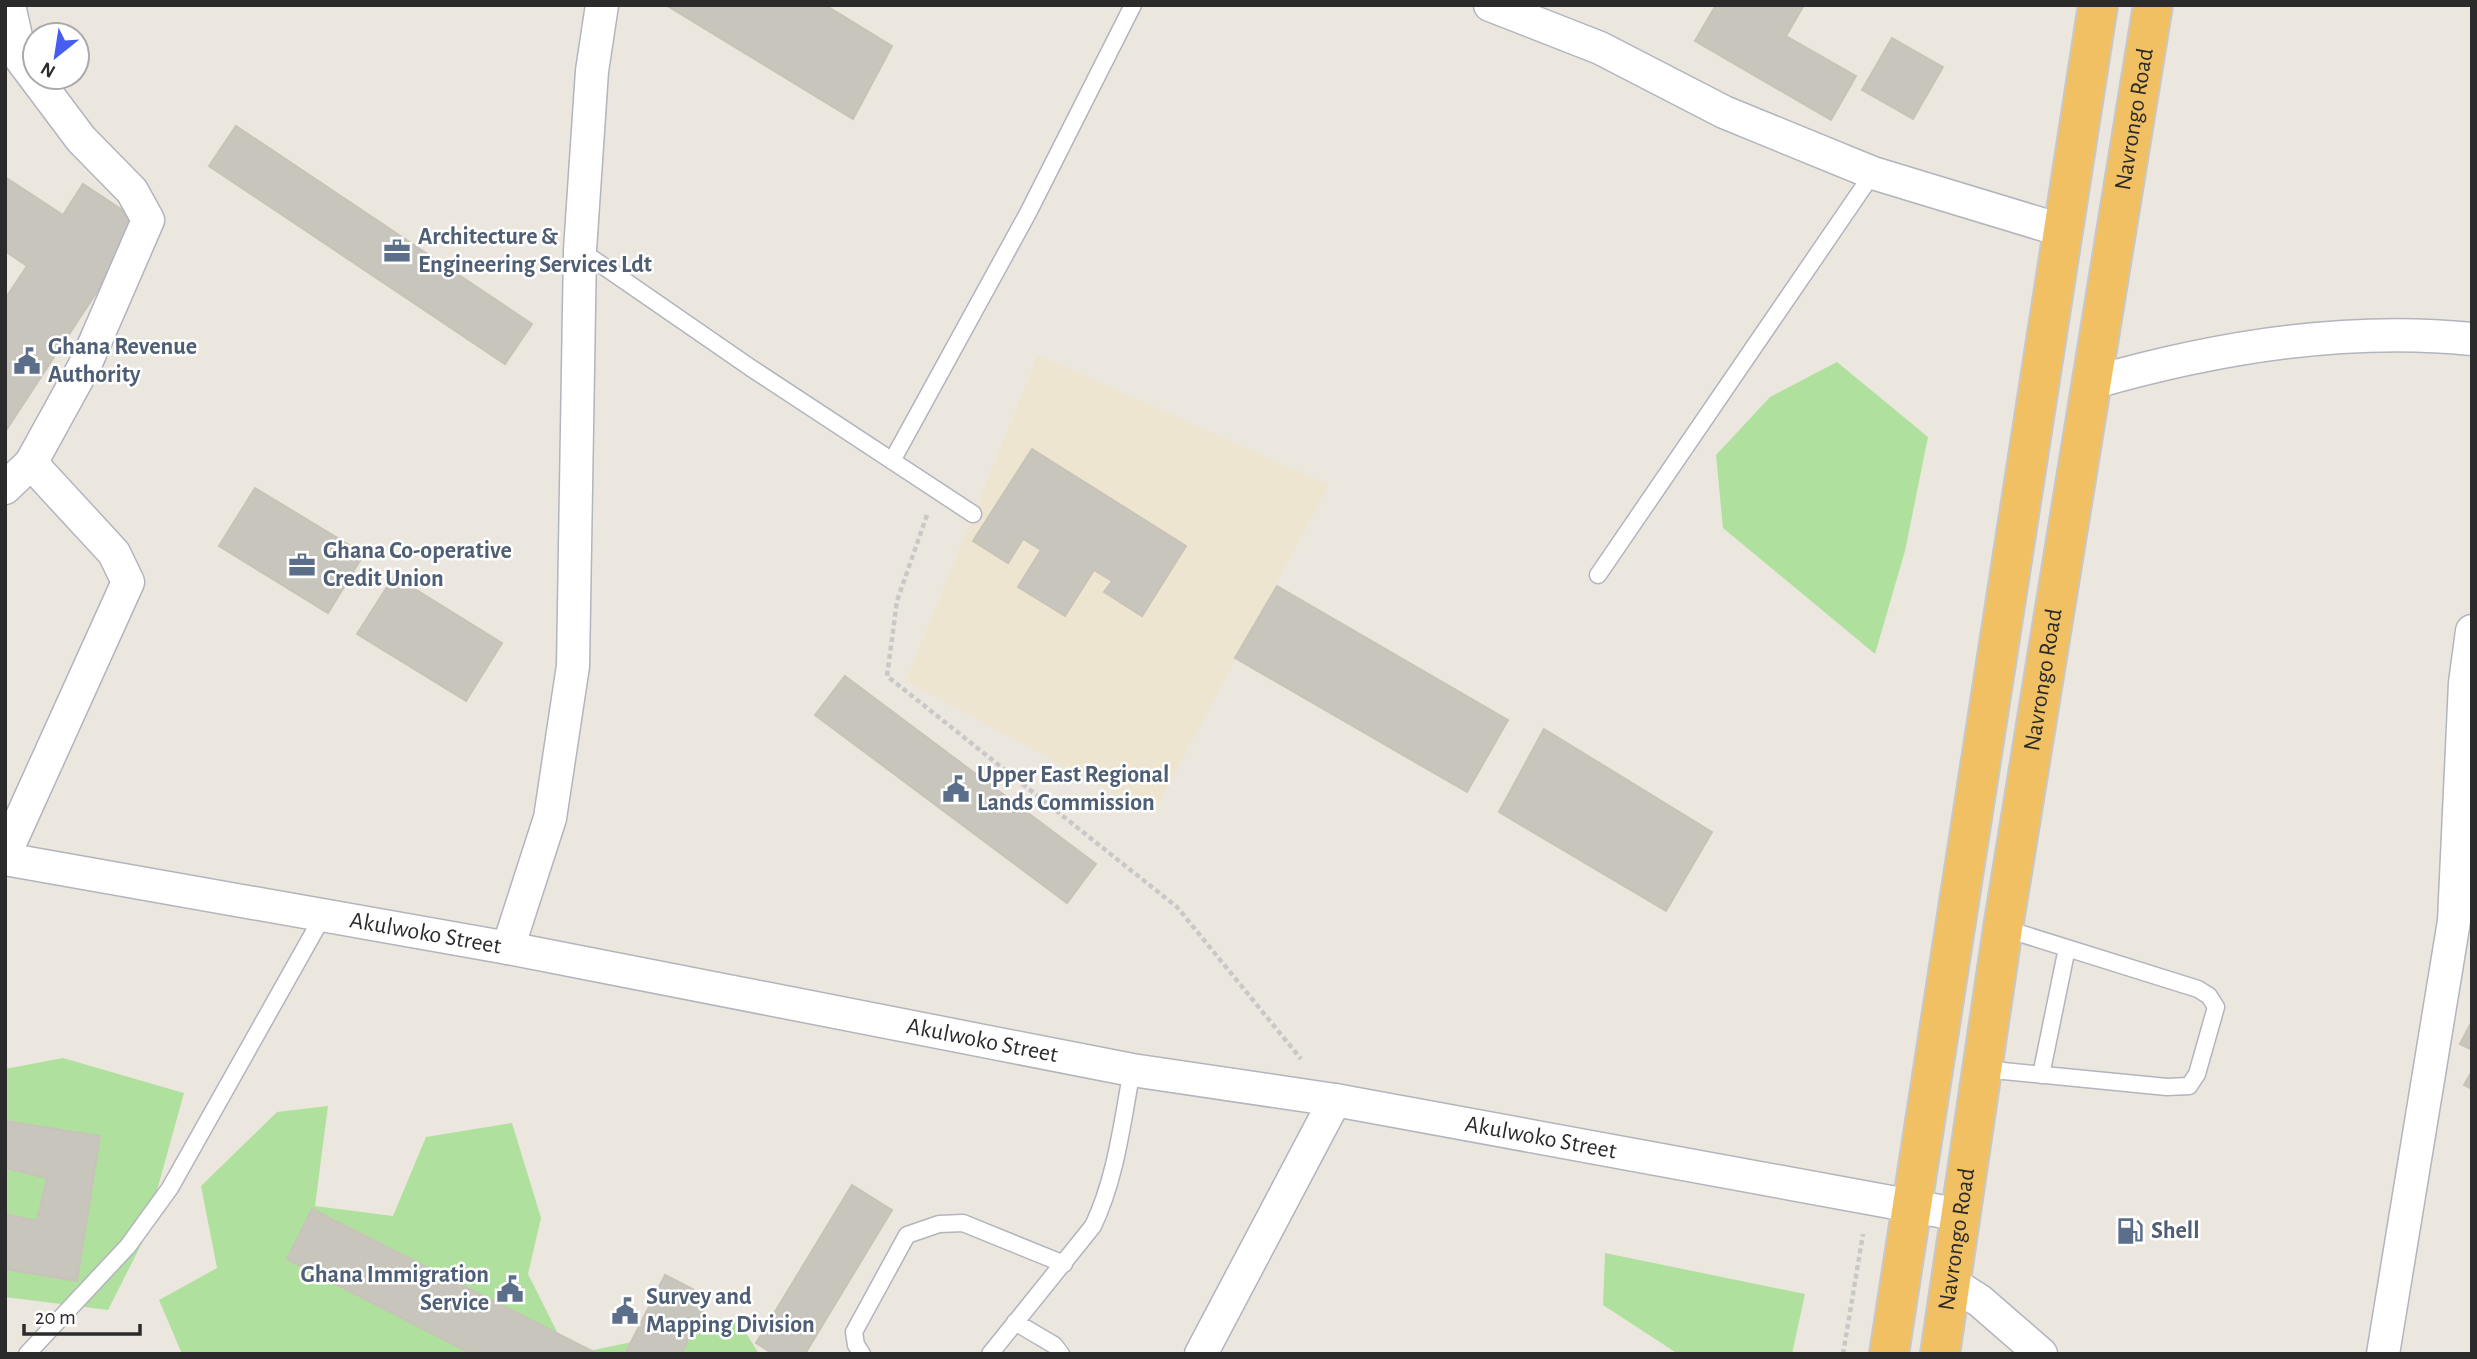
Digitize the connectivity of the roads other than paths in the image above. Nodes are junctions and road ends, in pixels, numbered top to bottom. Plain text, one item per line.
1 (9, 5) edge
2 (602, 5) edge
3 (1133, 5) edge
4 (1490, 5) edge
5 (2098, 5) edge
6 (2153, 5) edge
7 (1873, 173) junction
8 (2064, 232) junction
9 (580, 250) junction
10 (2472, 339) edge
11 (2092, 383) junction
12 (892, 461) junction
13 (31, 463) junction
14 (5, 488) edge
15 (973, 514) dead end
16 (1598, 575) dead end
17 (2472, 631) edge
18 (2468, 685) edge
19 (5, 856) edge
20 (323, 916) junction
21 (2463, 926) edge
22 (2003, 928) junction
23 (508, 948) junction
24 (2067, 948) junction
25 (1983, 1069) junction
26 (1132, 1070) junction
27 (2041, 1075) junction
28 (1335, 1100) junction
29 (1912, 1206) junction
30 (1961, 1215) junction
31 (1064, 1264) junction
32 (1952, 1283) junction
33 (1015, 1322) junction
34 (27, 1354) edge
35 (862, 1354) edge
36 (990, 1354) edge
37 (1061, 1354) edge
38 (1200, 1354) edge
39 (1889, 1354) edge
40 (1940, 1354) edge
41 (2041, 1354) edge
42 (2383, 1354) edge

1 - 13 street
2 - 9 street
3 - 12 lane
4 - 7 street
5 - 8 highway, Navrongo Road
6 - 11 highway, Navrongo Road
7 - 8 street
7 - 16 lane
8 - 29 highway, Navrongo Road
9 - 12 lane
9 - 23 street
10 - 11 street
11 - 22 highway, Navrongo Road
12 - 15 lane
13 - 14 street
13 - 19 street
17 - 18 street
18 - 21 street
19 - 20 street, Akulwoko Street
20 - 23 street, Akulwoko Street
20 - 34 lane
21 - 42 street
22 - 24 lane
22 - 25 highway, Navrongo Road
23 - 26 street, Akulwoko Street
24 - 27 lane
24 - 27 lane
25 - 27 lane
25 - 30 highway, Navrongo Road
26 - 28 street, Akulwoko Street
26 - 31 lane
28 - 29 street, Akulwoko Street
28 - 38 street
29 - 30 street, Akulwoko Street
29 - 39 highway, Navrongo Road
30 - 32 highway, Navrongo Road
31 - 33 lane
31 - 35 lane
32 - 40 highway, Navrongo Road
32 - 41 street
33 - 36 lane
33 - 37 lane

